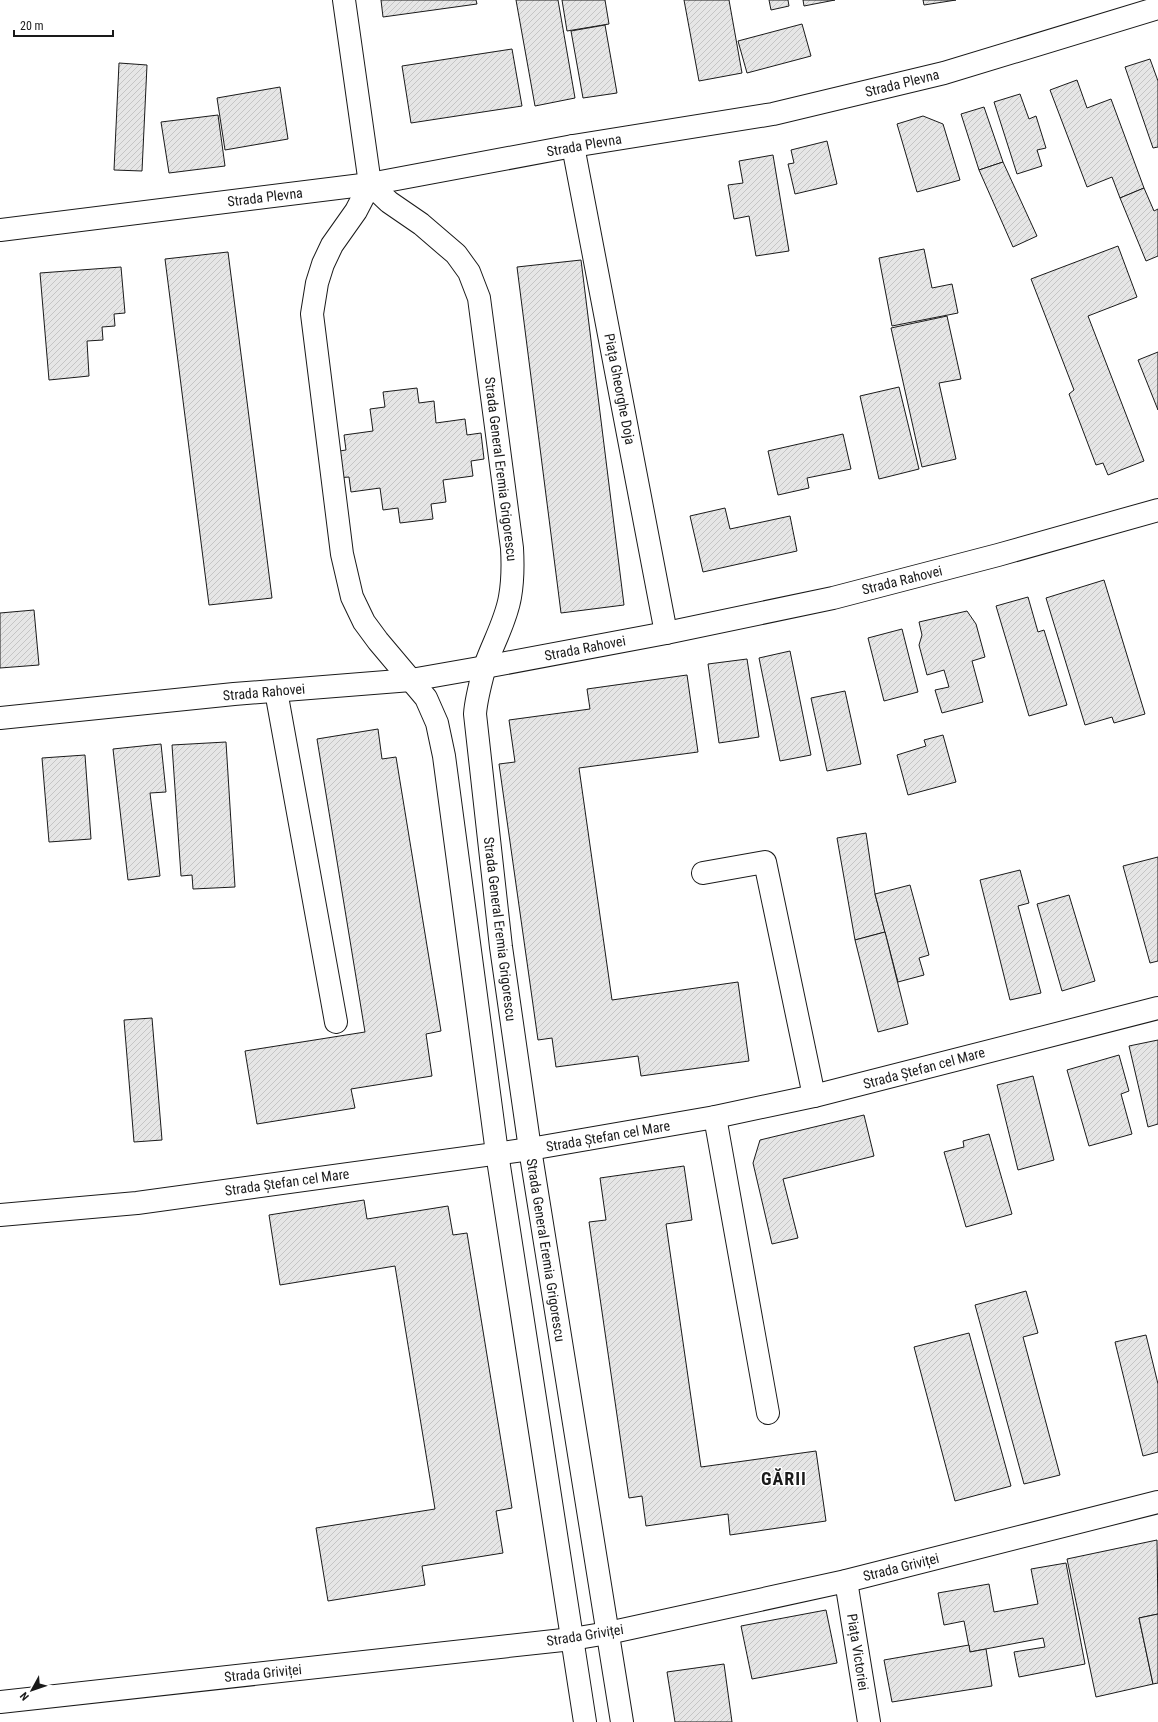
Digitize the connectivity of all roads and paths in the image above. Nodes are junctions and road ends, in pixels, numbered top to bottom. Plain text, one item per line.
1 (344, 0) edge
2 (1158, 8) edge
3 (573, 146) junction
4 (370, 184) junction
5 (0, 230) edge
6 (1158, 510) edge
7 (666, 633) junction
8 (485, 667) junction
9 (411, 680) junction
10 (276, 691) junction
11 (0, 718) edge
12 (703, 873) dead end
13 (1158, 1008) edge
14 (336, 1022) dead end
15 (814, 1096) junction
16 (715, 1117) junction
17 (530, 1149) junction
18 (497, 1153) junction
19 (0, 1215) edge
20 (768, 1413) dead end
21 (1158, 1502) edge
22 (846, 1581) junction
23 (608, 1633) junction
24 (572, 1639) junction
25 (0, 1702) edge
26 (586, 1722) edge
27 (622, 1722) edge
28 (869, 1722) edge

1 - 4 street
2 - 3 street, Strada Plevna
3 - 4 street, Strada Plevna
3 - 7 street, Piața Gheorghe Doja
4 - 5 street, Strada Plevna
4 - 8 street, Strada General Eremia Grigorescu
4 - 9 street
6 - 7 street, Strada Rahovei
7 - 8 street, Strada Rahovei
8 - 9 street, Strada Rahovei
8 - 17 street, Strada General Eremia Grigorescu
9 - 10 street, Strada Rahovei
9 - 18 street
10 - 11 street, Strada Rahovei
10 - 14 street
12 - 15 street
13 - 15 street, Strada Ștefan cel Mare
15 - 16 street, Strada Ștefan cel Mare
16 - 17 street, Strada Ștefan cel Mare
16 - 20 street
17 - 18 street, Strada Ștefan cel Mare
17 - 23 street, Strada General Eremia Grigorescu
18 - 19 street, Strada Ștefan cel Mare
18 - 24 street
21 - 22 street, Strada Griviței
22 - 23 street, Strada Griviței
22 - 28 street, Piața Victoriei
23 - 24 street, Strada Griviței
23 - 27 street, Strada General Eremia Grigorescu
24 - 25 street, Strada Griviței
24 - 26 street

